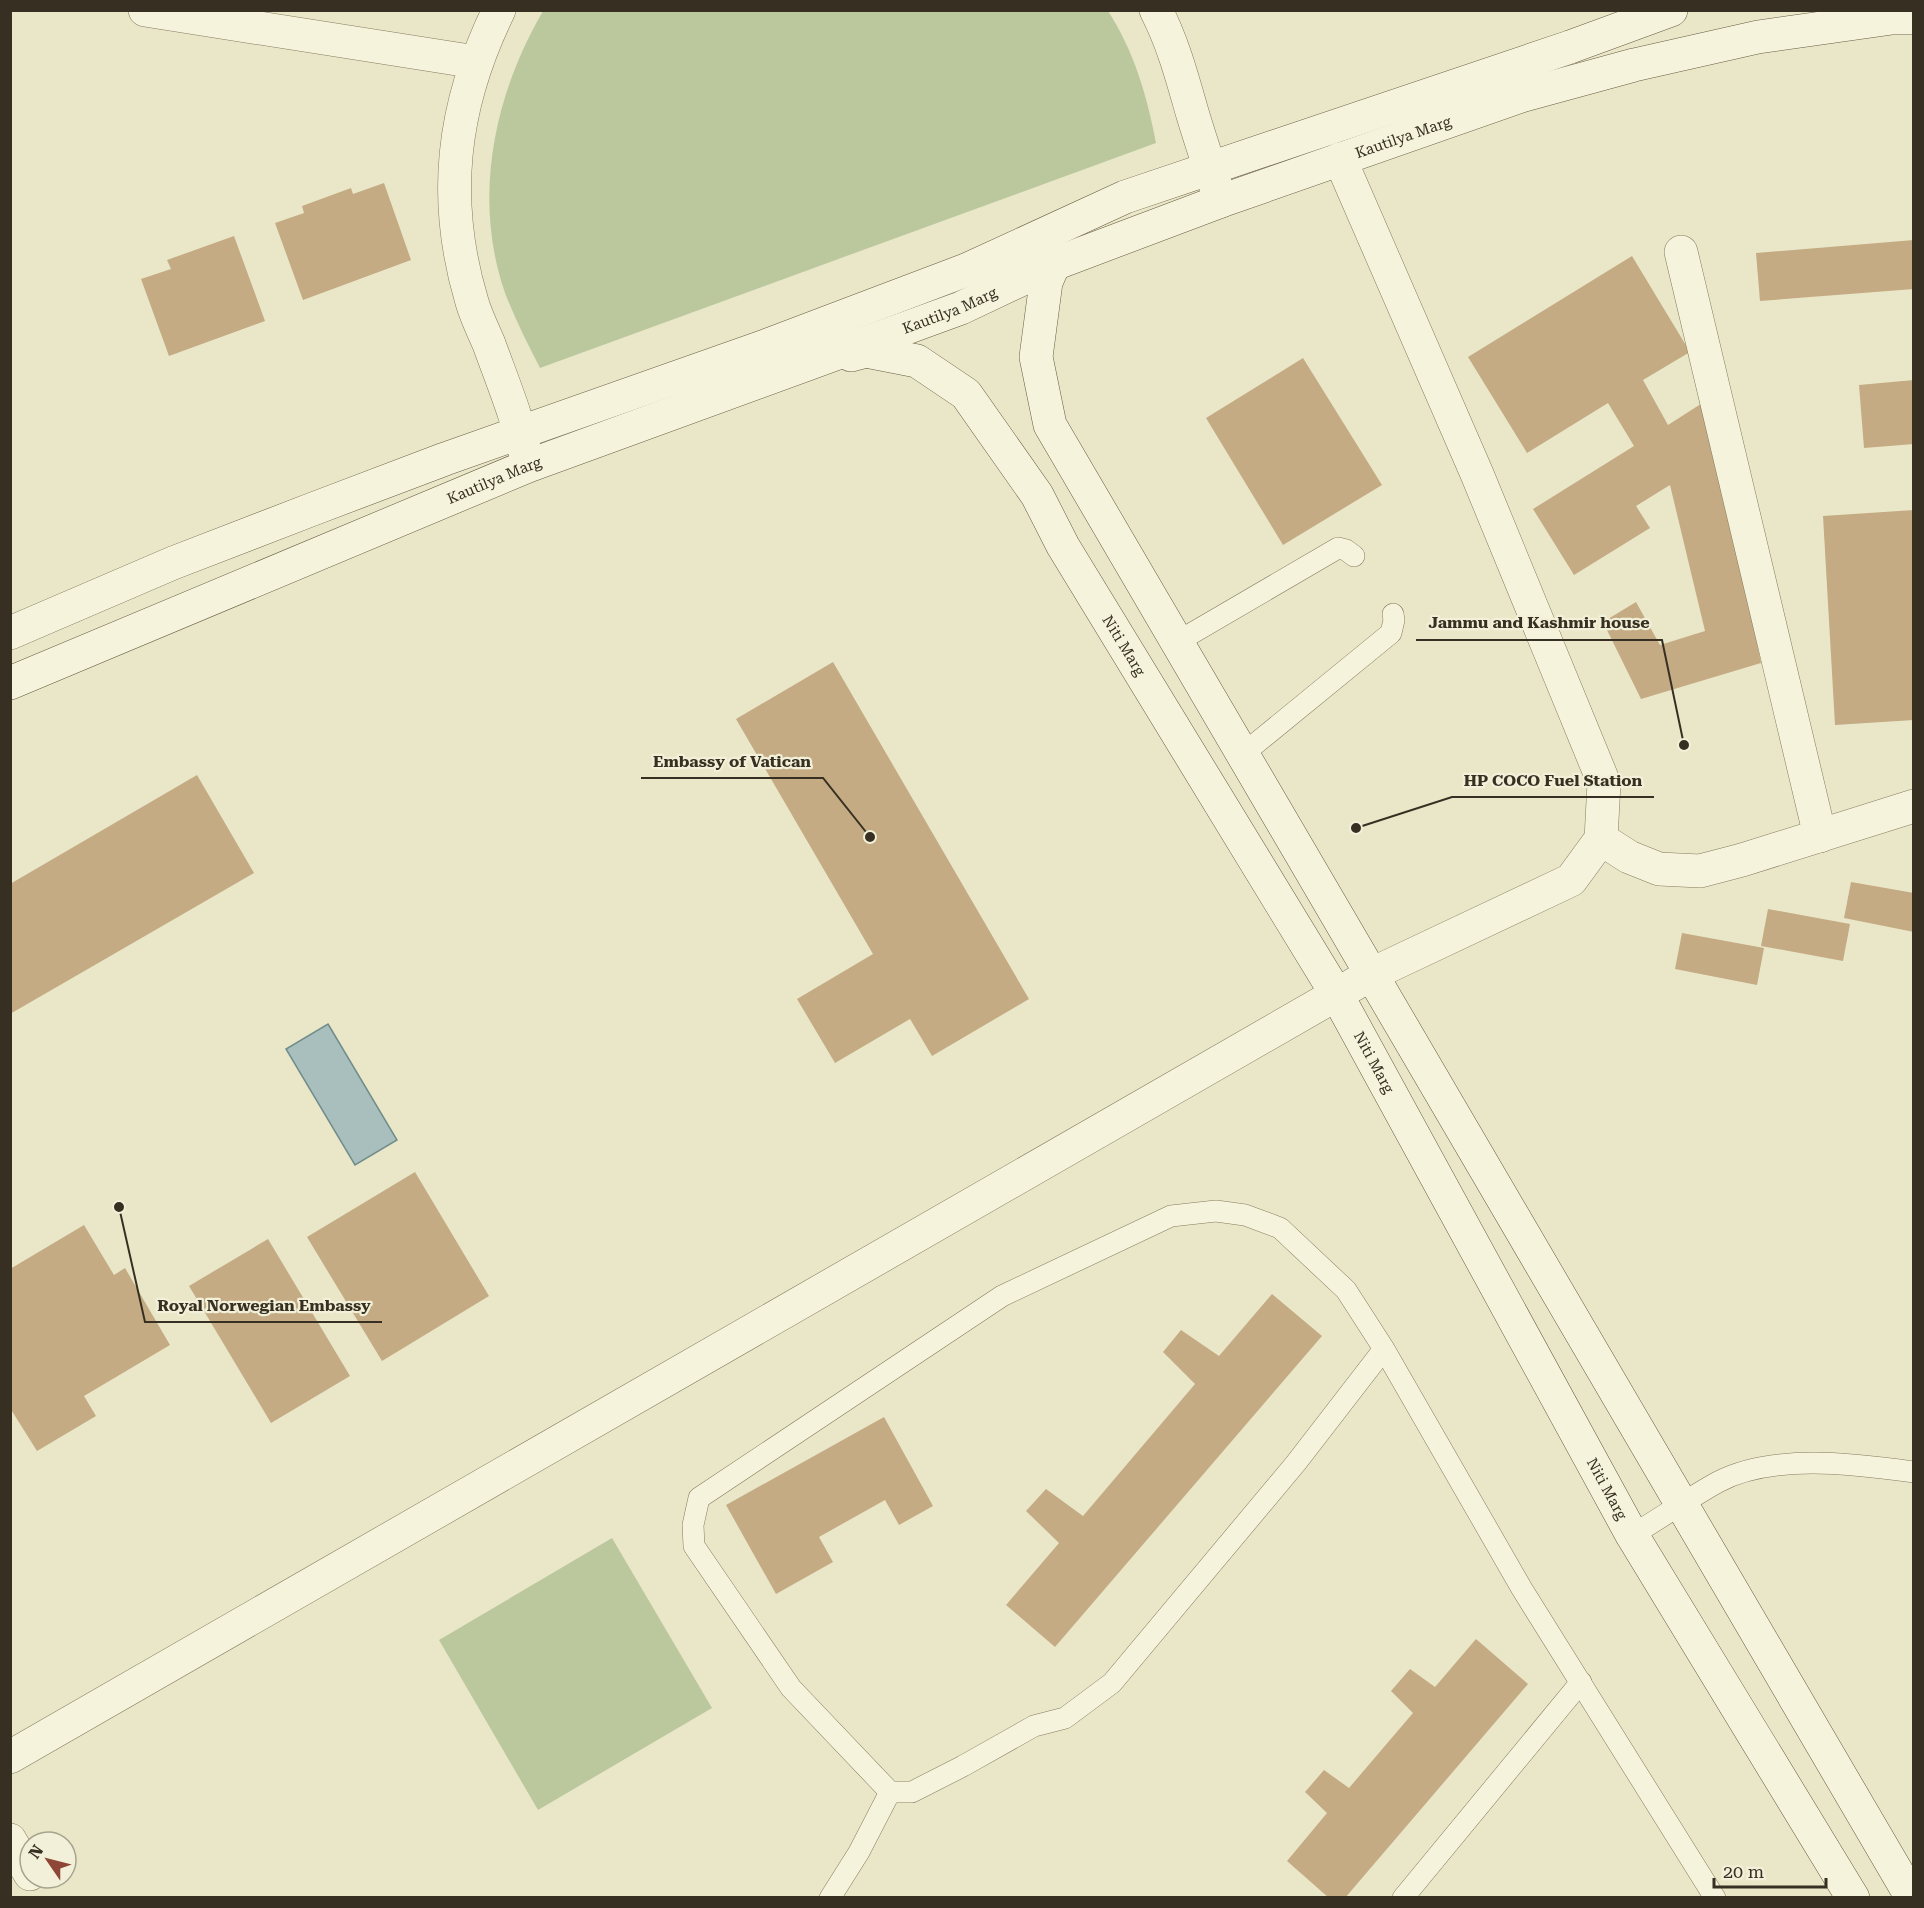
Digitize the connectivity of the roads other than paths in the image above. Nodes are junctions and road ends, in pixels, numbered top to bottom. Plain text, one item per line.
1 (145, 10) edge
2 (499, 10) edge
3 (1156, 10) edge
4 (1671, 10) edge
5 (1914, 18) edge
6 (476, 62) junction
7 (1340, 159) junction
8 (1210, 167) junction
9 (1221, 201) junction
10 (1681, 252) dead end
11 (1054, 264) junction
12 (800, 368) junction
13 (521, 433) junction
14 (528, 466) junction
15 (1354, 556) dead end
16 (1393, 614) dead end
17 (10, 633) edge
18 (1177, 642) junction
19 (10, 683) edge
20 (1243, 754) junction
21 (1914, 806) edge
22 (1820, 836) junction
23 (1601, 839) junction
24 (1372, 974) junction
25 (1337, 995) junction
26 (1384, 1349) junction
27 (1914, 1472) edge
28 (1680, 1507) junction
29 (1632, 1536) junction
30 (1581, 1682) junction
31 (10, 1757) edge
32 (890, 1792) junction
33 (10, 1840) edge
34 (18, 1854) edge
35 (830, 1898) edge
36 (1403, 1898) edge
37 (1715, 1898) edge
38 (1853, 1898) edge
39 (1912, 1898) edge

1 - 6 street
2 - 6 street
3 - 8 street
4 - 8 street, Kautilya Marg
5 - 7 street, Kautilya Marg
6 - 13 street
7 - 9 street, Kautilya Marg
7 - 23 street
8 - 9 street
8 - 13 street, Kautilya Marg
9 - 11 street, Kautilya Marg
10 - 22 street
11 - 12 street, Kautilya Marg
11 - 18 street
12 - 14 street, Kautilya Marg
12 - 25 street, Niti Marg
13 - 14 street
13 - 17 street, Kautilya Marg
14 - 19 street, Kautilya Marg
15 - 18 lane
16 - 20 lane
18 - 20 street
20 - 24 street
21 - 22 street
22 - 23 street
23 - 24 street
24 - 25 street
24 - 28 street
25 - 29 street, Niti Marg
25 - 31 street
26 - 30 lane
26 - 32 lane
26 - 32 lane
27 - 28 lane
28 - 29 lane
28 - 39 street
29 - 38 street, Niti Marg
30 - 36 lane
30 - 37 lane
32 - 35 lane
33 - 34 street

